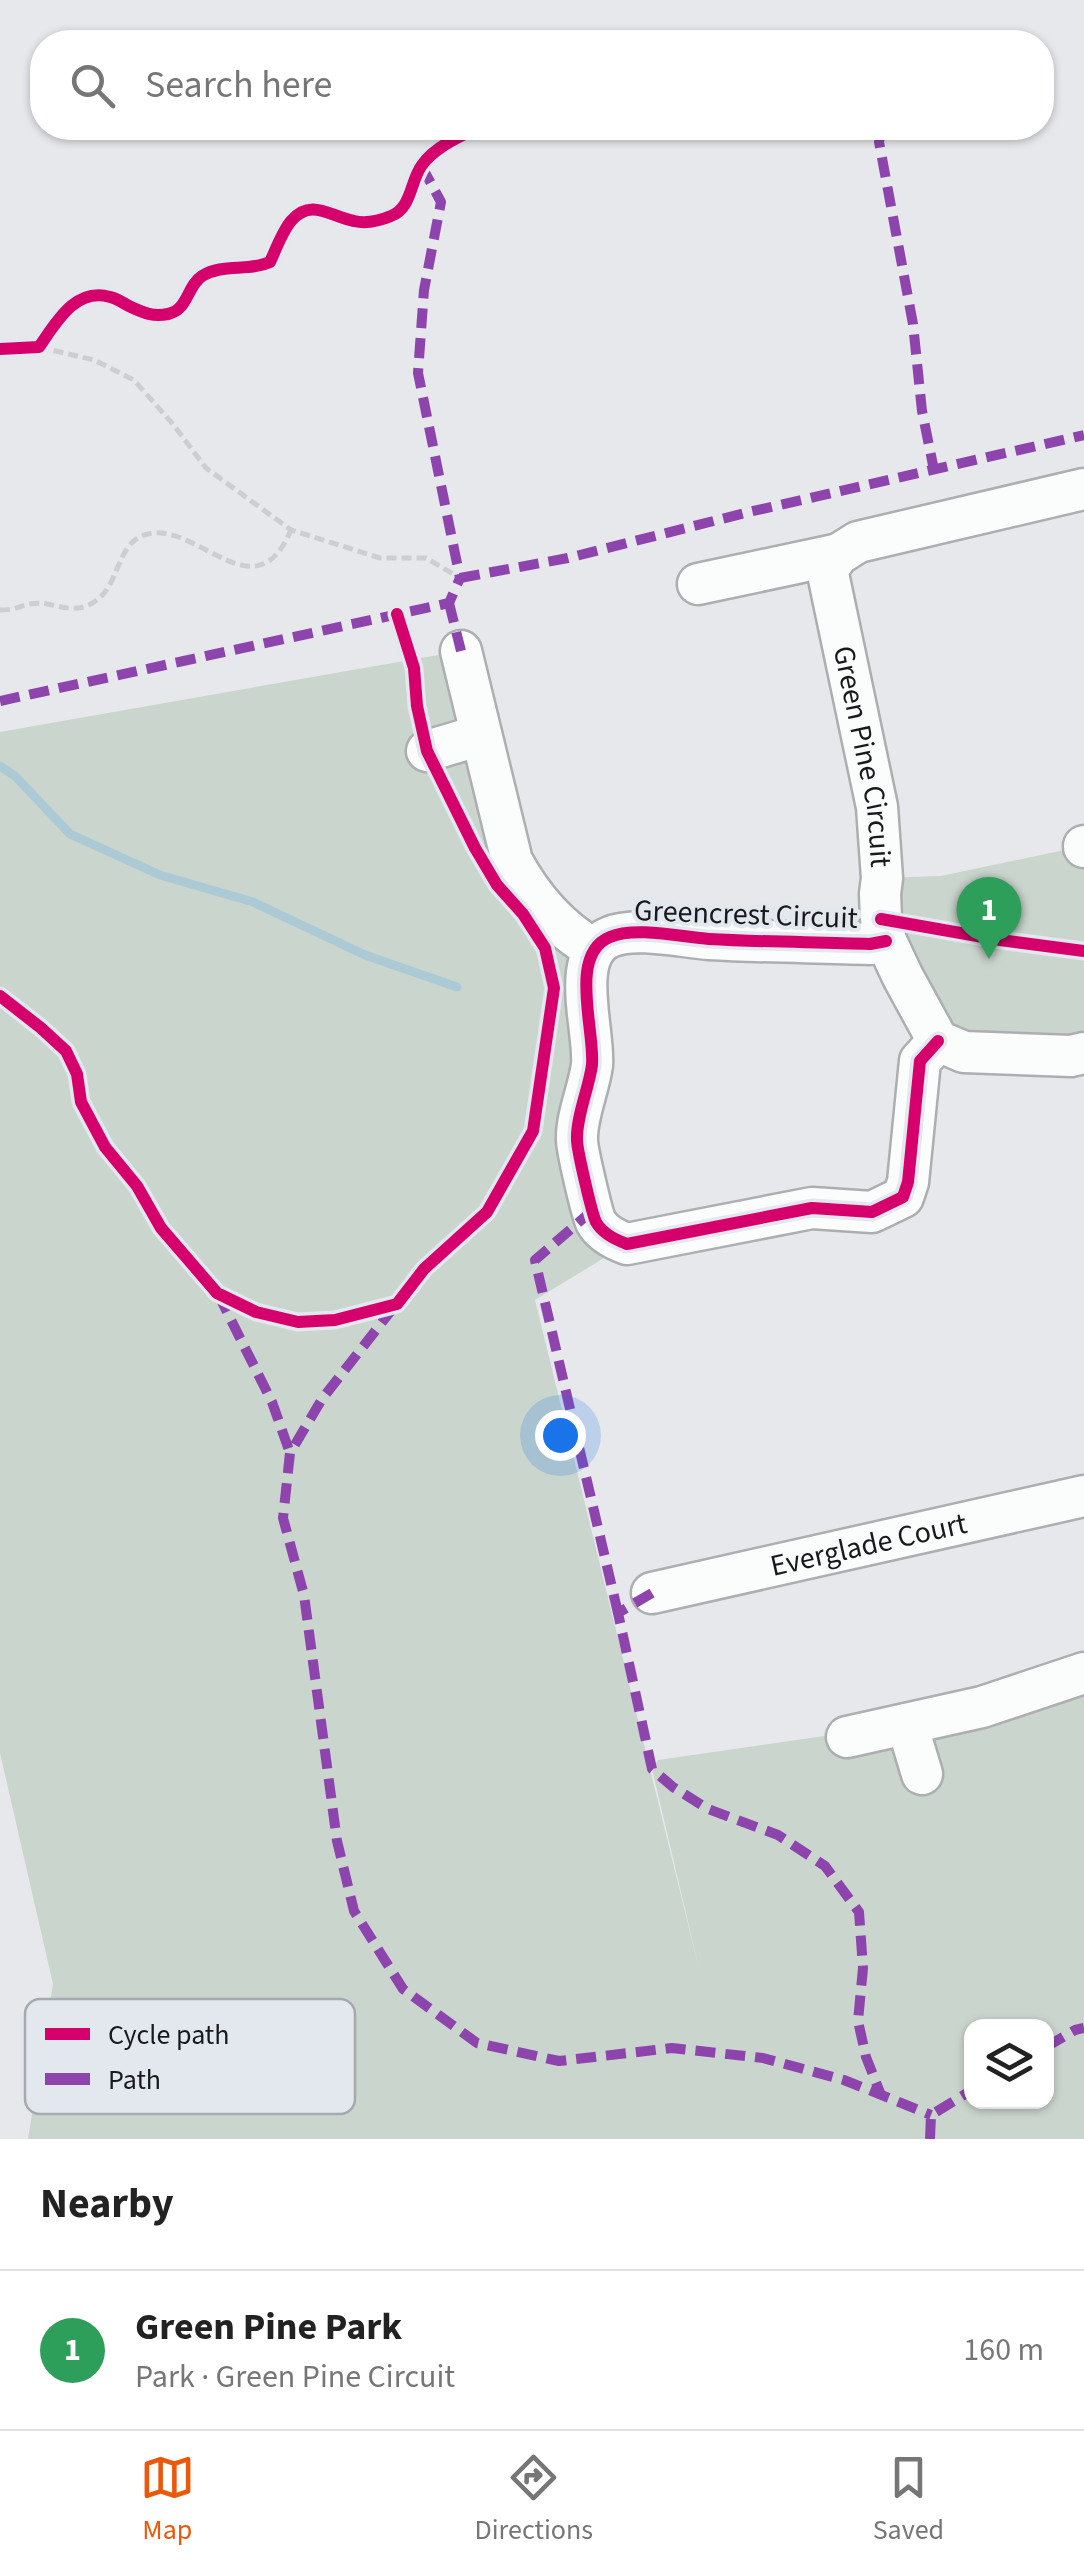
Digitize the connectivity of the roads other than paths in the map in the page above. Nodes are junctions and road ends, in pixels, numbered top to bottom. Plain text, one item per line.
1 (1084, 489) edge
2 (839, 554) junction
3 (698, 584) dead end
4 (461, 651) dead end
5 (481, 735) junction
6 (427, 752) dead end
7 (886, 941) junction
8 (594, 949) junction
9 (938, 1041) junction
10 (1084, 1053) edge
11 (1084, 1496) edge
12 (652, 1593) dead end
13 (1084, 1673) edge
14 (907, 1724) junction
15 (847, 1737) dead end
16 (922, 1774) dead end

1 - 2 street
2 - 3 street
2 - 7 street, Green Pine Circuit
4 - 5 street
5 - 6 street
5 - 8 street
7 - 8 street, Greencrest Circuit
7 - 9 street, Green Pine Circuit
8 - 9 street, Greencrest Circuit
9 - 10 street
11 - 12 street, Everglade Court
13 - 14 street
14 - 15 street
14 - 16 street

